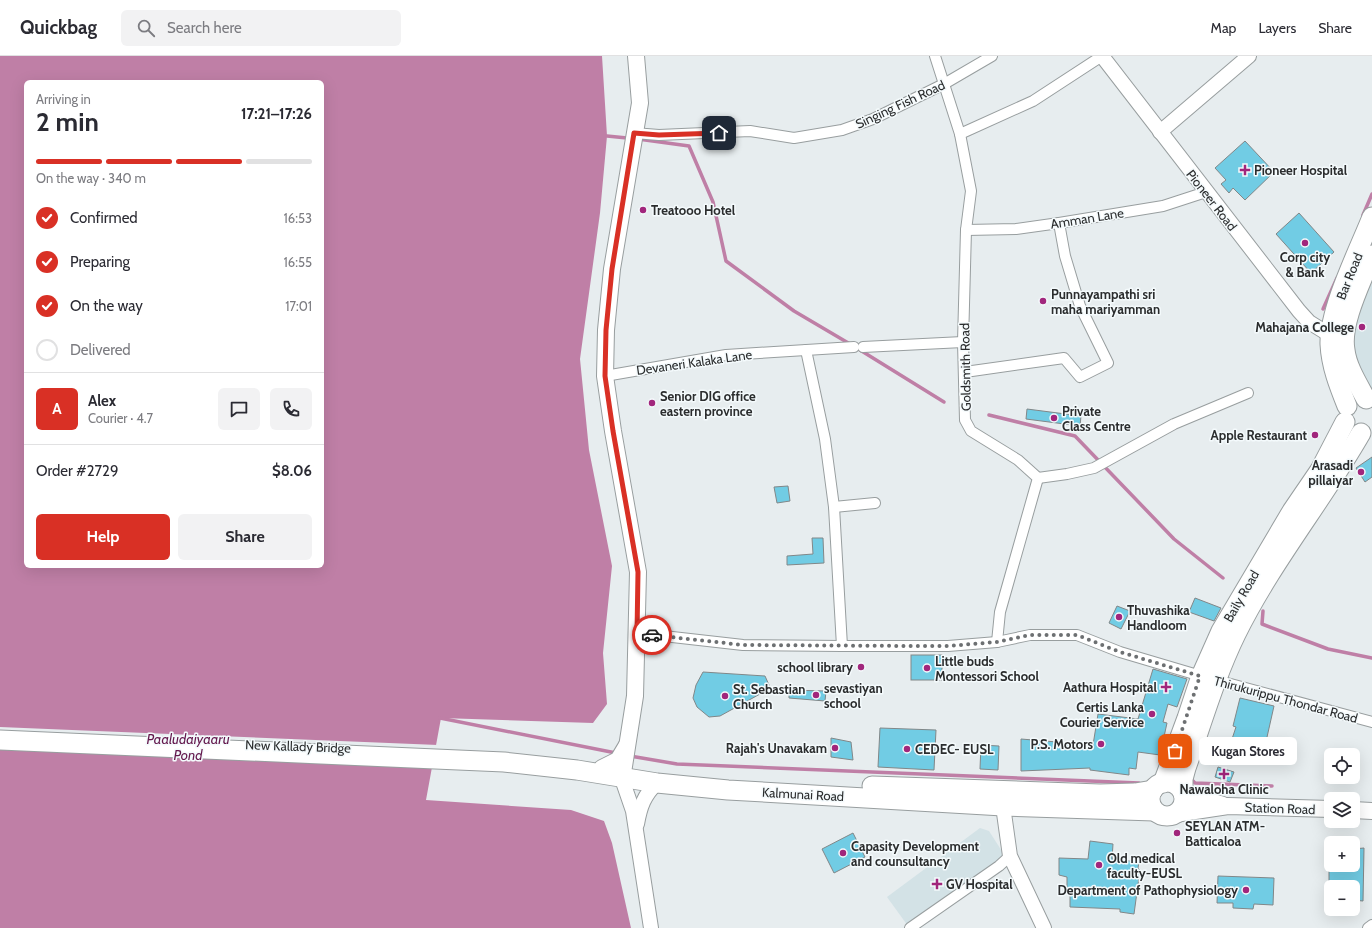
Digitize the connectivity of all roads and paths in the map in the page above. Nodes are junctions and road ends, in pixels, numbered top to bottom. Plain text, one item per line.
1 (636, 56) edge
2 (935, 56) edge
3 (992, 56) edge
4 (1102, 56) edge
5 (1249, 56) edge
6 (944, 84) junction
7 (1160, 132) junction
8 (634, 133) junction
9 (960, 134) junction
10 (1206, 192) junction
11 (1372, 217) edge
12 (1059, 223) junction
13 (966, 230) junction
14 (1372, 256) edge
15 (1330, 335) junction
16 (963, 342) junction
17 (806, 350) junction
18 (965, 372) junction
19 (605, 376) junction
20 (1248, 393) dead end
21 (1369, 400) edge
22 (1346, 414) junction
23 (1368, 432) edge
24 (1038, 478) junction
25 (875, 503) dead end
26 (834, 507) junction
27 (637, 633) junction
28 (997, 642) junction
29 (842, 646) junction
30 (1208, 678) junction
31 (1372, 722) edge
32 (0, 732) edge
33 (0, 740) edge
34 (629, 740) junction
35 (453, 756) junction
36 (602, 768) junction
37 (623, 775) junction
38 (657, 783) junction
39 (1158, 786) junction
40 (1183, 793) junction
41 (1003, 806) junction
42 (1228, 806) junction
43 (1324, 809) edge
44 (1360, 810) edge
45 (1154, 811) junction
46 (1372, 811) edge
47 (1175, 814) junction
48 (636, 830) junction
49 (1010, 856) junction
50 (1372, 925) edge
51 (651, 928) edge
52 (910, 928) edge
53 (1044, 928) edge
54 (1368, 928) edge

1 - 8 main road
2 - 6 street, Goldsmith Road
3 - 6 street, Singing Fish Road
4 - 7 street, Pioneer Road
4 - 9 street
5 - 7 street
6 - 8 street, Singing Fish Road
6 - 9 street, Goldsmith Road
7 - 10 street, Pioneer Road
8 - 19 main road
9 - 13 street, Goldsmith Road
10 - 12 street, Amman Lane
10 - 15 street, Pioneer Road
11 - 15 highway, Bar Road
12 - 13 street, Amman Lane
12 - 18 street
13 - 16 street, Goldsmith Road
14 - 21 highway, Bar Road
15 - 22 highway, Bar Road
16 - 17 street, Devaneri Kalaka Lane
16 - 18 street, Goldsmith Road
17 - 19 street, Devaneri Kalaka Lane
17 - 26 street
18 - 24 street, Goldsmith Road
19 - 27 main road
20 - 24 street
21 - 22 highway
22 - 23 highway
22 - 30 highway, Baily Road
23 - 30 highway, Baily Road
24 - 28 street
25 - 26 street
26 - 29 street
27 - 29 street, Thirukurippu Thondar Road
27 - 34 main road
28 - 29 street, Thirukurippu Thondar Road
28 - 30 street, Thirukurippu Thondar Road
30 - 31 street, Thirukurippu Thondar Road
30 - 39 highway, Baily Road
30 - 40 highway, Baily Road
32 - 35 highway, New Kallady Bridge
33 - 35 highway, New Kallady Bridge
34 - 36 main road
34 - 37 main road
35 - 36 highway, Kalmunai Road
35 - 37 highway, Kalmunai Road
36 - 37 highway, Kalmunai Road
37 - 38 highway, Kalmunai Road
37 - 39 highway, Kalmunai Road
37 - 48 street
38 - 41 highway, Kalmunai Road
38 - 48 street
39 - 40 highway
39 - 45 highway
40 - 42 main road, Station Road
40 - 47 highway
41 - 45 highway, Kalmunai Road
41 - 49 street
42 - 43 main road, Station Road
42 - 47 main road, Station Road
44 - 46 main road
45 - 47 highway
48 - 51 street
49 - 52 street
49 - 53 street
50 - 54 street

